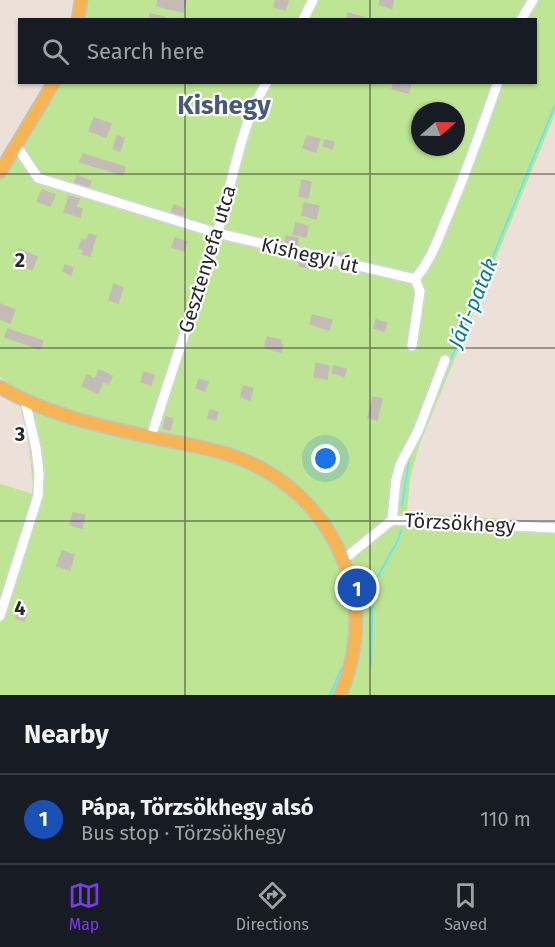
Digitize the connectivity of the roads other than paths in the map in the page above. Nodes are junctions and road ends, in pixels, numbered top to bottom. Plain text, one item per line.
1 (81, 0) edge
2 (313, 0) edge
3 (532, 0) edge
4 (78, 18) edge
5 (304, 18) edge
6 (523, 18) edge
7 (53, 84) edge
8 (266, 84) edge
9 (497, 84) edge
10 (16, 145) junction
11 (0, 172) edge
12 (217, 233) junction
13 (415, 279) junction
14 (412, 346) dead end
15 (445, 360) dead end
16 (0, 387) edge
17 (26, 401) junction
18 (151, 437) junction
19 (392, 520) junction
20 (555, 528) edge
21 (344, 560) junction
22 (0, 616) edge
23 (340, 695) edge

1 - 4 main road
2 - 5 street
3 - 6 street
7 - 10 main road
8 - 12 street, Gesztenyefa utca
9 - 13 street
10 - 11 main road
10 - 12 street, Kishegyi út
12 - 13 street, Kishegyi út
12 - 18 street, Gesztenyefa utca
13 - 14 street
15 - 19 street
16 - 17 main road
17 - 18 main road
17 - 22 street
18 - 21 main road
19 - 20 street, Törzsökhegy
19 - 21 street, Törzsökhegy
21 - 23 main road

